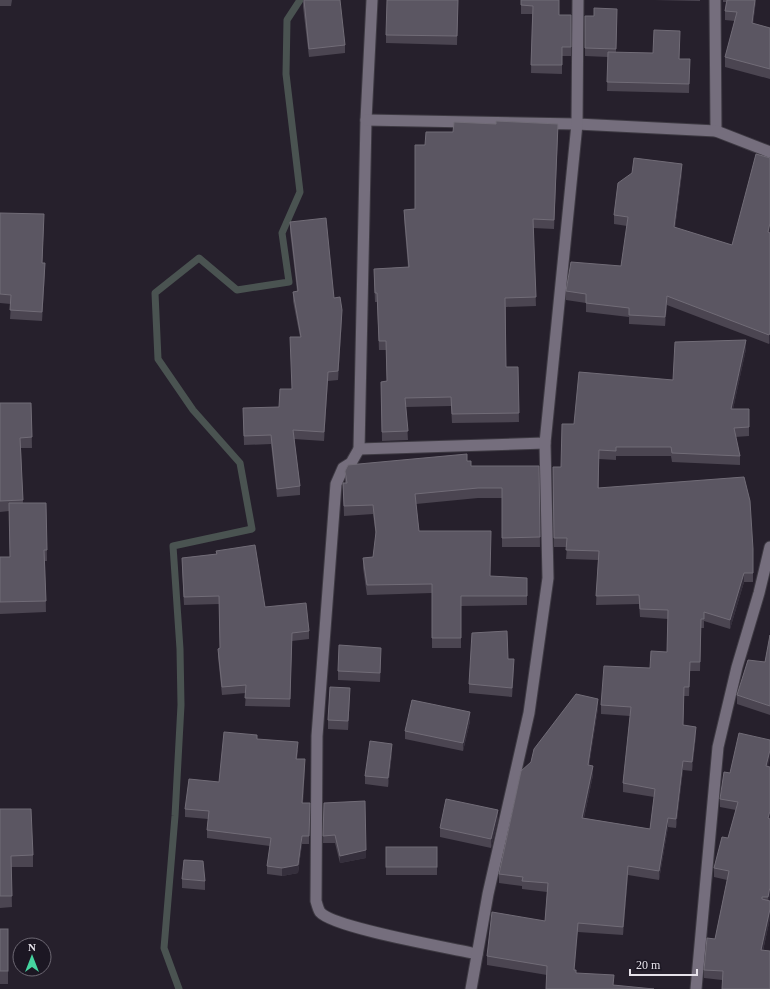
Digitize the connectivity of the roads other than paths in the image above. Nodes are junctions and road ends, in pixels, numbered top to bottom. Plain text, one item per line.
1 (372, 0) edge
2 (578, 0) edge
3 (715, 0) edge
4 (366, 120) junction
5 (578, 124) junction
6 (716, 131) junction
7 (770, 152) edge
8 (545, 443) junction
9 (359, 449) junction
10 (770, 547) edge
11 (477, 954) junction
12 (471, 989) edge
13 (696, 989) edge

1 - 4 street
2 - 5 street
3 - 6 street
4 - 5 street
4 - 9 street
5 - 6 street
5 - 8 street
6 - 7 street
8 - 9 street
8 - 11 street
9 - 11 street
10 - 13 street
11 - 12 street

